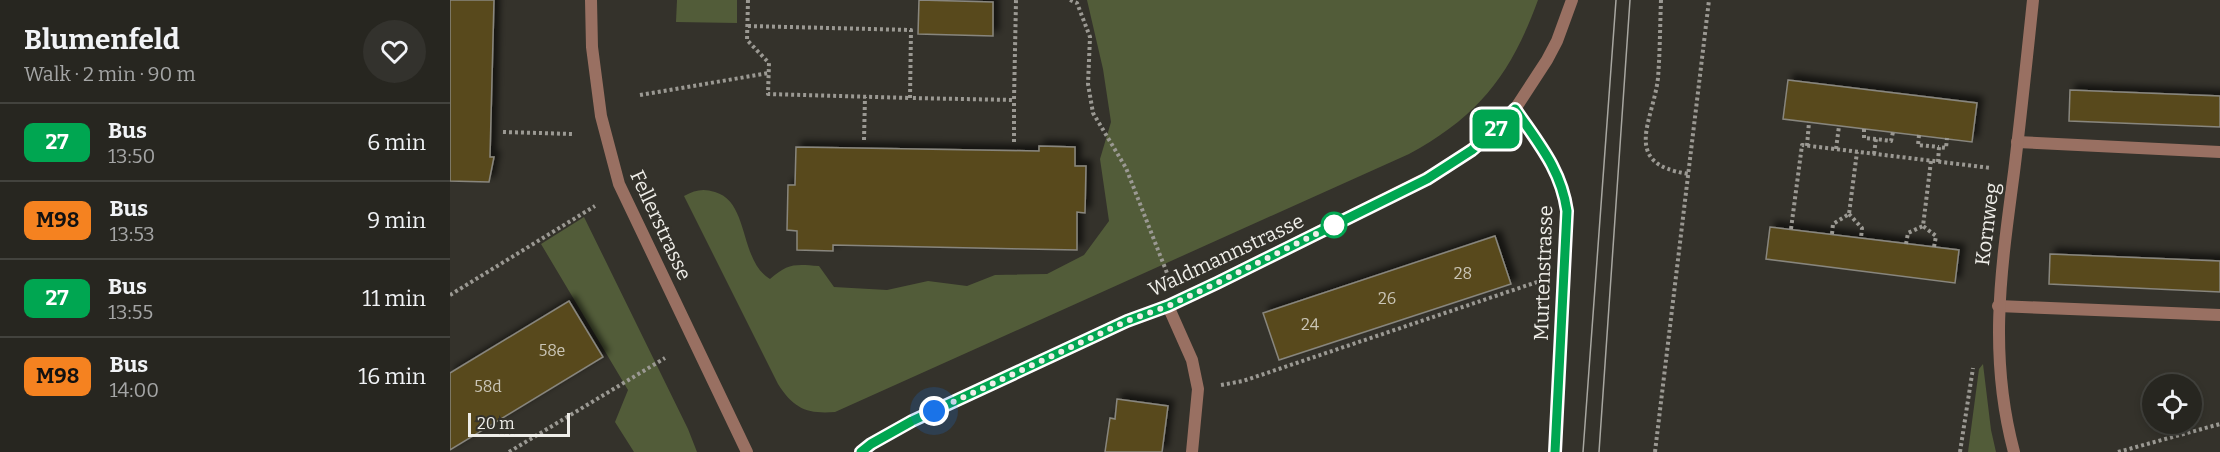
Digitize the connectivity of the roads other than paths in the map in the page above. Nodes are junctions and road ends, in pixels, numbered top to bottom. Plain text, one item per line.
1 (591, 0) edge
2 (1572, 0) edge
3 (2033, 0) edge
4 (1515, 109) junction
5 (2017, 142) junction
6 (2220, 152) edge
7 (1168, 306) junction
8 (1998, 306) junction
9 (2220, 315) edge
10 (747, 452) edge
11 (861, 452) edge
12 (1192, 452) edge
13 (1555, 452) edge
14 (2014, 452) edge

1 - 10 street, Fellerstrasse
2 - 4 street, Waldmannstrasse
3 - 5 street, Kornweg
4 - 7 street, Waldmannstrasse
4 - 13 street, Murtenstrasse
5 - 6 street
5 - 8 street, Kornweg
7 - 11 street, Waldmannstrasse
7 - 12 street
8 - 9 street
8 - 14 street, Kornweg

